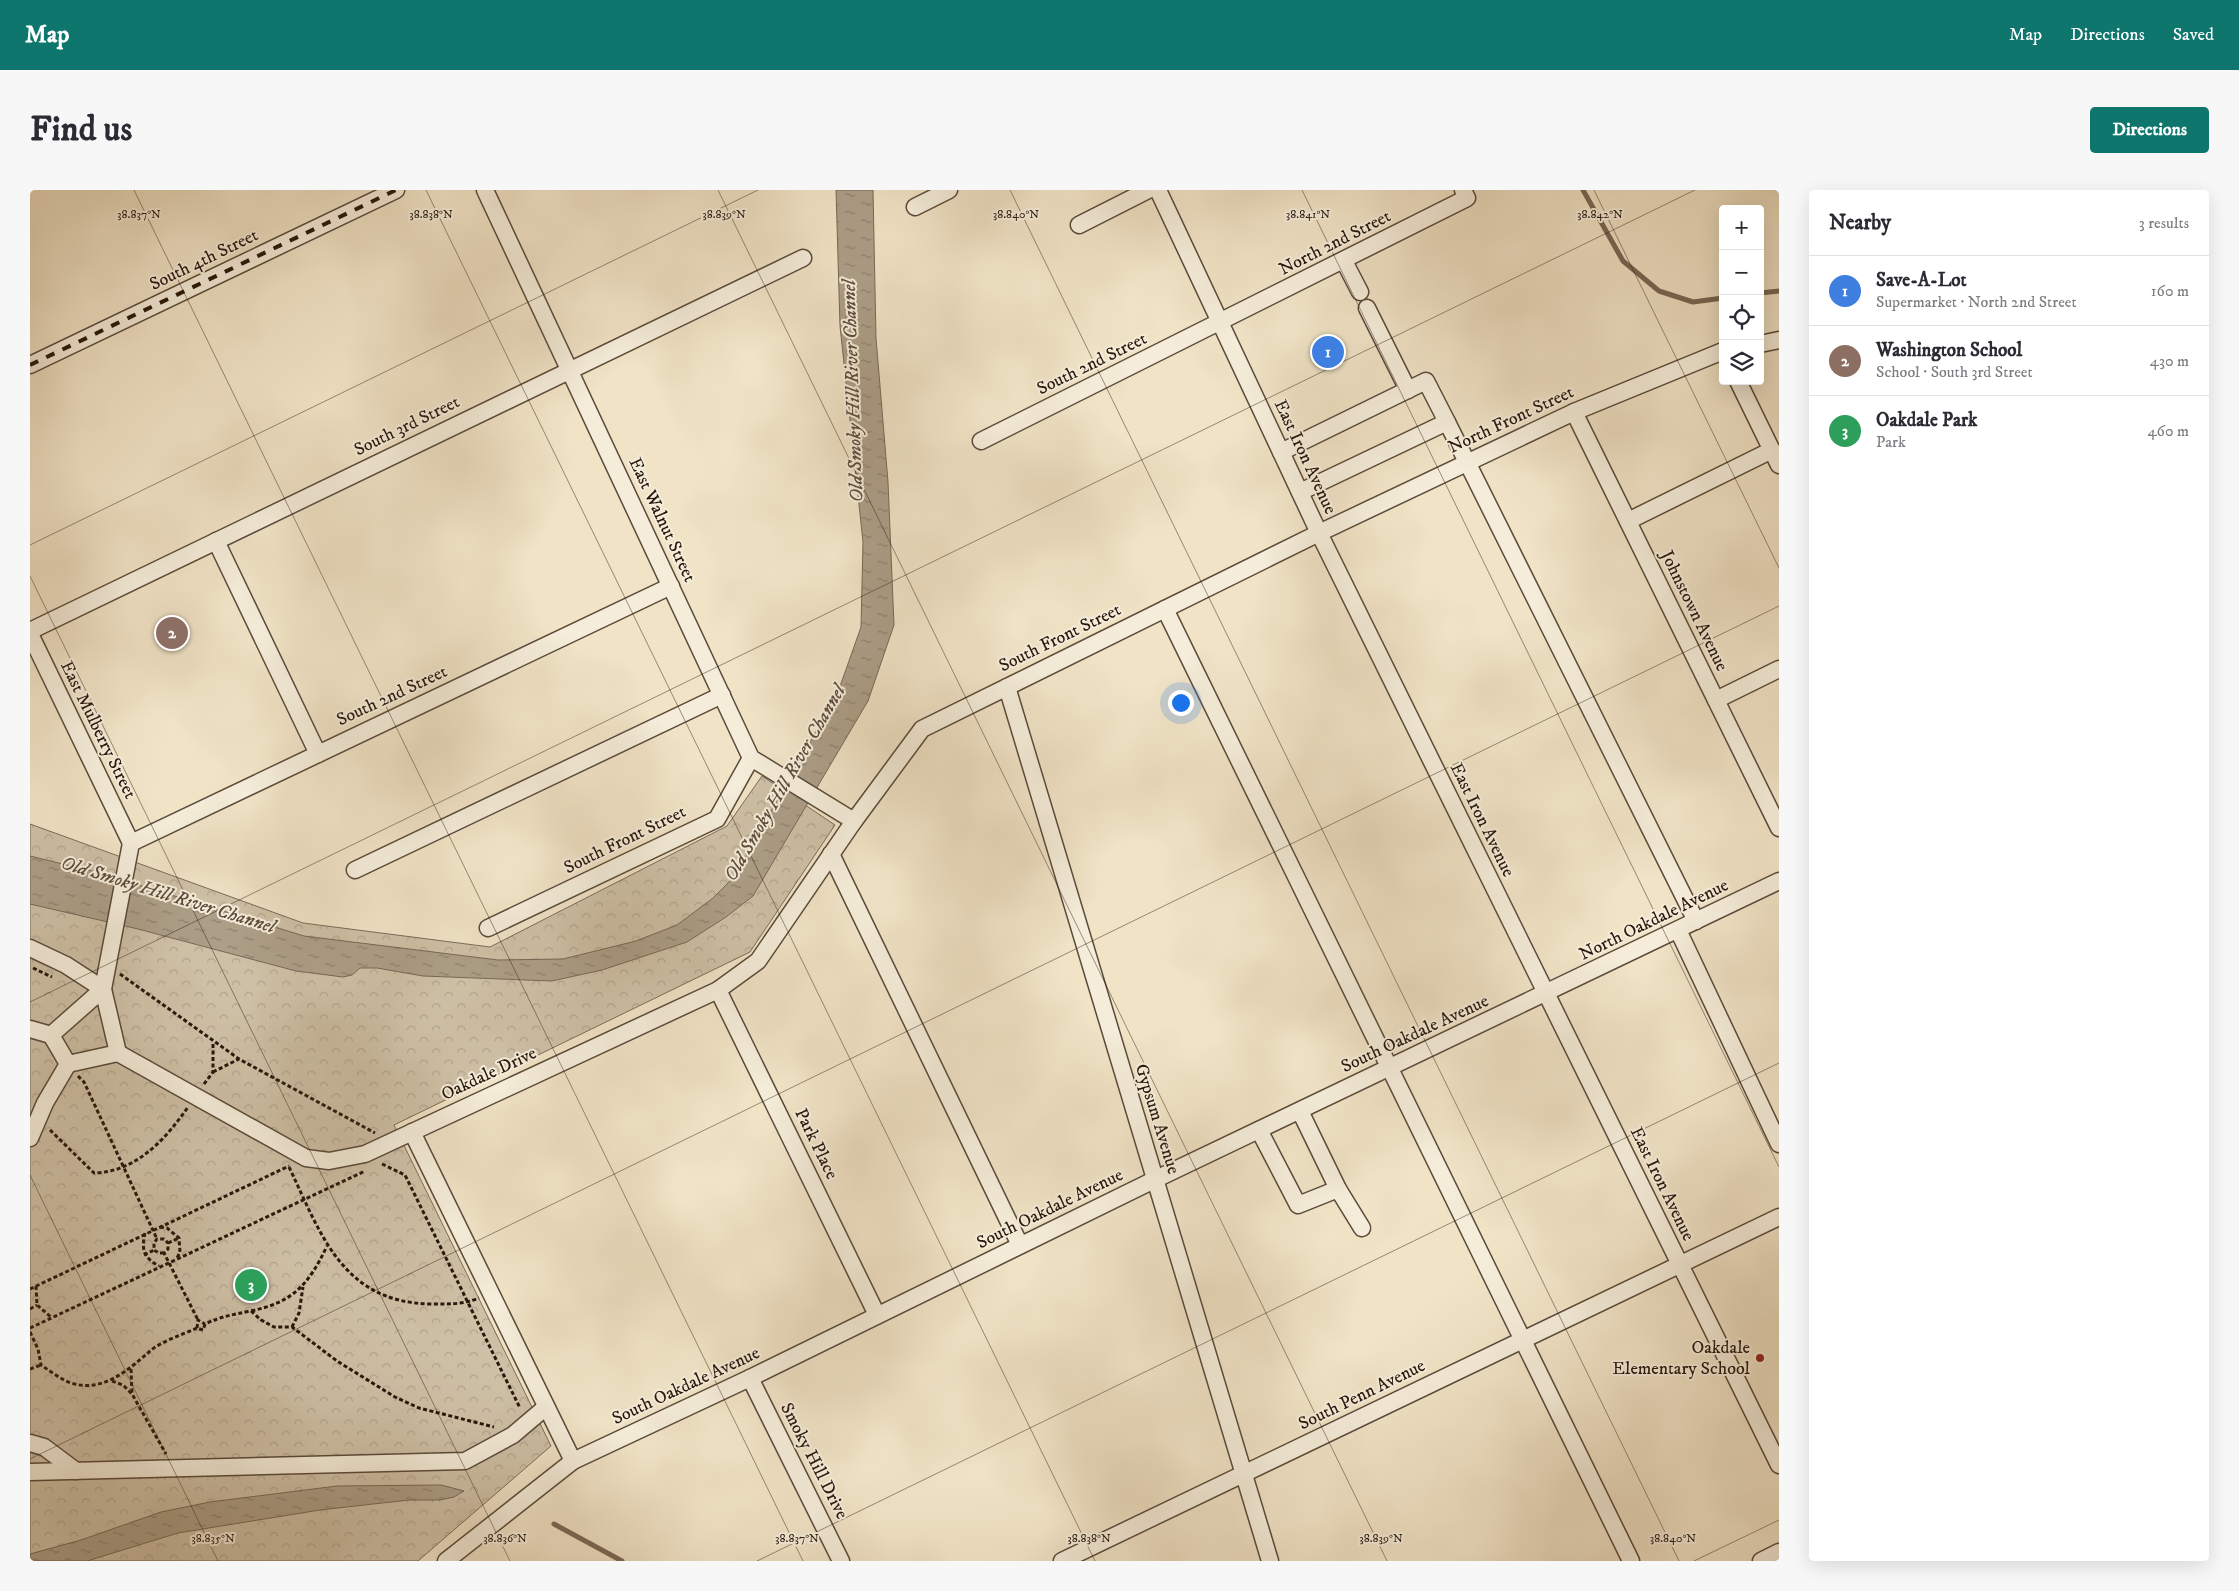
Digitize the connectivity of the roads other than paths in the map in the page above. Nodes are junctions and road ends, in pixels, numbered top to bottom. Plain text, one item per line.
1 (396, 190) edge
2 (486, 190) edge
3 (949, 190) edge
4 (1148, 190) edge
5 (1158, 190) edge
6 (1465, 194) edge
7 (915, 207) dead end
8 (1079, 225) dead end
9 (803, 258) dead end
10 (1344, 261) junction
11 (1360, 292) dead end
12 (1367, 308) dead end
13 (1221, 323) junction
14 (1779, 340) edge
15 (1764, 343) edge
16 (1719, 353) edge
17 (30, 365) edge
18 (570, 370) junction
19 (1740, 385) edge
20 (1408, 390) junction
21 (1574, 412) junction
22 (1447, 422) junction
23 (981, 441) dead end
24 (1281, 452) junction
25 (1776, 458) edge
26 (1468, 462) junction
27 (1300, 492) junction
28 (1628, 522) junction
29 (1319, 533) junction
30 (216, 541) junction
31 (671, 586) junction
32 (1165, 609) junction
33 (30, 633) edge
34 (1779, 669) edge
35 (1007, 687) junction
36 (722, 695) junction
37 (1716, 700) junction
38 (318, 754) junction
39 (751, 758) junction
40 (854, 822) junction
41 (1779, 828) edge
42 (130, 848) junction
43 (831, 854) junction
44 (355, 870) dead end
45 (1779, 881) edge
46 (1696, 922) junction
47 (488, 928) dead end
48 (1678, 930) junction
49 (30, 948) edge
50 (102, 989) junction
51 (718, 990) junction
52 (1546, 994) junction
53 (30, 1029) edge
54 (51, 1035) junction
55 (118, 1053) junction
56 (68, 1064) junction
57 (1390, 1068) junction
58 (1300, 1111) junction
59 (1258, 1130) junction
60 (412, 1132) junction
61 (30, 1138) edge
62 (1779, 1144) edge
63 (1154, 1180) junction
64 (1338, 1189) junction
65 (1779, 1217) edge
66 (1362, 1228) dead end
67 (1020, 1245) junction
68 (1679, 1263) junction
69 (877, 1315) junction
70 (1522, 1339) junction
71 (750, 1378) junction
72 (546, 1407) junction
73 (30, 1443) edge
74 (573, 1461) junction
75 (1779, 1465) edge
76 (76, 1471) junction
77 (30, 1472) edge
78 (1244, 1474) junction
79 (1779, 1552) edge
80 (1091, 1555) edge
81 (446, 1561) edge
82 (842, 1561) edge
83 (1062, 1561) edge
84 (1270, 1561) edge
85 (1631, 1561) edge
86 (1761, 1561) edge

1 - 17 street, South 4th Street
2 - 18 street, East Walnut Street
3 - 7 street
4 - 8 street
5 - 13 street, East Iron Avenue
6 - 10 street, North 2nd Street
9 - 18 street, South 3rd Street
10 - 11 street
10 - 13 street, North 2nd Street
12 - 20 street
13 - 23 street, South 2nd Street
13 - 24 street, East Iron Avenue
14 - 15 street
16 - 21 street, North Front Street
18 - 30 street, South 3rd Street
18 - 31 street, East Walnut Street
19 - 25 street
20 - 22 street
20 - 24 street
21 - 26 street, North Front Street
21 - 28 street, Johnstown Avenue
22 - 26 street
22 - 27 street
24 - 27 street, East Iron Avenue
25 - 28 street
26 - 29 street, North Front Street
26 - 46 street
27 - 29 street, East Iron Avenue
28 - 37 street, Johnstown Avenue
29 - 32 street, South Front Street
29 - 52 street, East Iron Avenue
30 - 33 street, South 3rd Street
30 - 38 street
31 - 36 street, East Walnut Street
31 - 38 street, South 2nd Street
32 - 35 street, South Front Street
32 - 57 street
33 - 42 street, East Mulberry Street
34 - 37 street
35 - 40 street, South Front Street
35 - 63 street, Gypsum Avenue
36 - 39 street, East Walnut Street
36 - 44 street
37 - 41 street, Johnstown Avenue
38 - 42 street, South 2nd Street
39 - 40 street
39 - 47 street, South Front Street
40 - 43 street, Oakdale Drive
42 - 50 street
43 - 51 street, Oakdale Drive
43 - 67 street
45 - 46 street, North Oakdale Avenue
46 - 48 street, North Oakdale Avenue
48 - 52 street, North Oakdale Avenue
48 - 62 street
49 - 50 street
50 - 54 street
50 - 55 street
51 - 60 street, Oakdale Drive
51 - 69 street, Park Place
52 - 57 street, South Oakdale Avenue
52 - 68 street, East Iron Avenue
53 - 54 street
54 - 56 street
55 - 56 street
55 - 60 street, Oakdale Drive
56 - 61 street
57 - 58 street, South Oakdale Avenue
57 - 70 street
58 - 59 street, South Oakdale Avenue
58 - 64 street
59 - 63 street, South Oakdale Avenue
59 - 64 street
60 - 72 street
63 - 67 street, South Oakdale Avenue
63 - 78 street, Gypsum Avenue
64 - 66 street
65 - 68 street, South Penn Avenue
67 - 69 street, South Oakdale Avenue
68 - 70 street, South Penn Avenue
68 - 75 street, East Iron Avenue
69 - 71 street, South Oakdale Avenue
70 - 78 street, South Penn Avenue
70 - 85 street
71 - 74 street, South Oakdale Avenue
71 - 82 street, Smoky Hill Drive
72 - 74 street
72 - 76 street
73 - 76 street
74 - 81 street, South Oakdale Avenue
76 - 77 street
78 - 80 street, South Penn Avenue
78 - 84 street, Gypsum Avenue
79 - 86 street
80 - 83 street, South Penn Avenue

